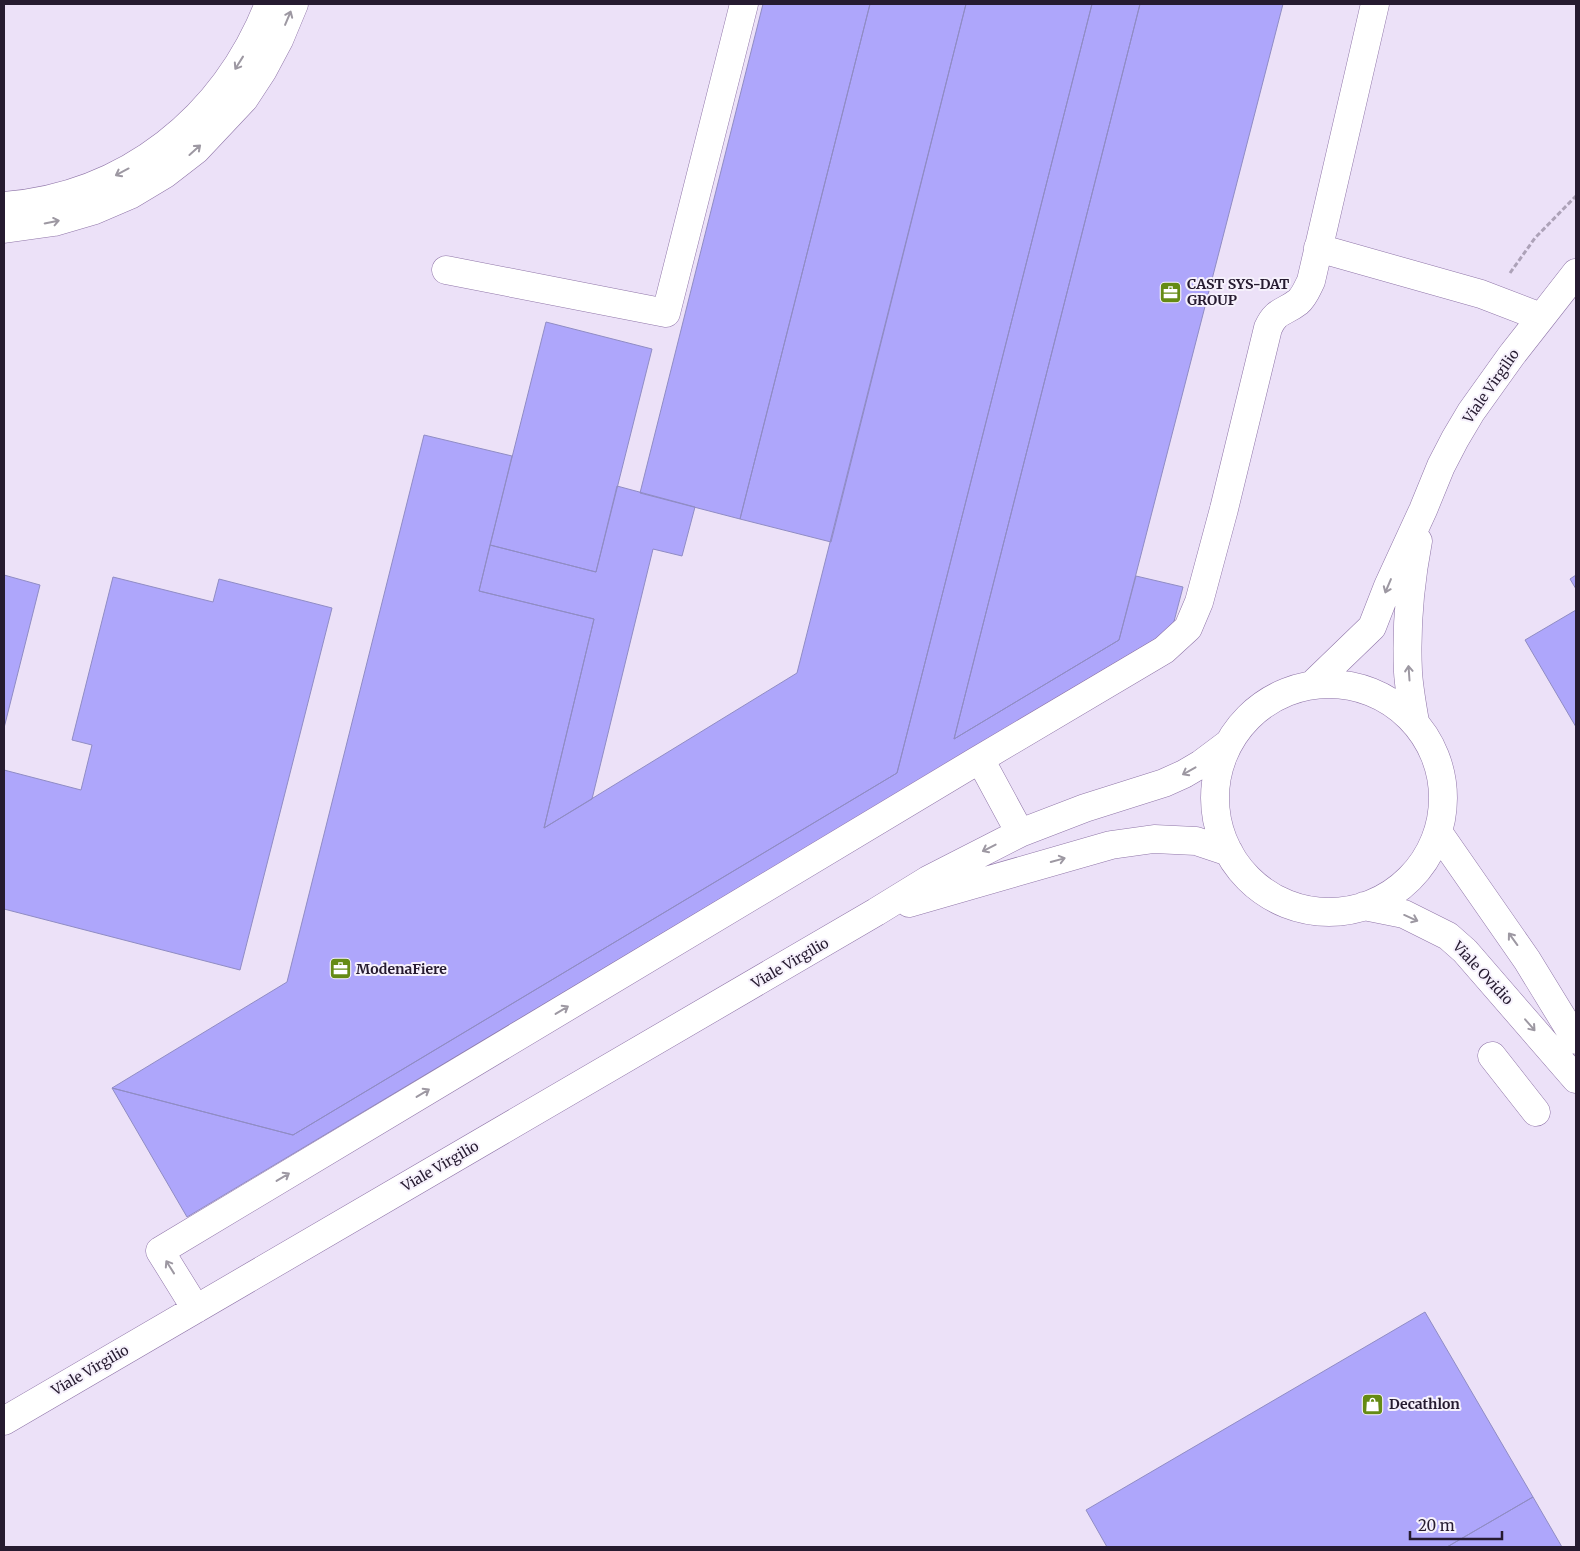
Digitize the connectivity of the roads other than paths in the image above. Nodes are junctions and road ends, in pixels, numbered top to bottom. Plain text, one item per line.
1 (269, 4) edge
2 (294, 4) edge
3 (744, 4) edge
4 (1375, 4) edge
5 (4, 206) edge
6 (4, 229) edge
7 (1318, 248) junction
8 (446, 270) dead end
9 (1576, 273) edge
10 (1541, 317) junction
11 (1423, 510) junction
12 (1313, 684) junction
13 (1414, 722) junction
14 (1229, 743) junction
15 (980, 760) junction
16 (1438, 832) junction
17 (1020, 833) junction
18 (1229, 852) junction
19 (1364, 906) junction
20 (876, 912) junction
21 (1576, 1040) edge
22 (1492, 1056) dead end
23 (1576, 1079) edge
24 (1536, 1112) dead end
25 (196, 1308) junction
26 (4, 1421) edge

1 -> 5 main road
6 -> 2 main road
3 - 8 main road
4 - 7 main road
7 - 10 main road
7 - 15 main road
9 - 10 main road, Viale Virgilio
10 - 11 main road, Viale Virgilio
11 -> 12 main road, Viale Virgilio
13 -> 11 main road, Viale Virgilio
12 - 13 main road
12 - 14 main road
13 - 16 main road
14 -> 17 main road, Viale Virgilio
14 - 18 main road
15 - 17 main road
25 -> 15 main road
16 - 19 main road
21 -> 16 main road
17 -> 20 main road, Viale Virgilio
18 - 19 main road
20 -> 18 main road, Viale Virgilio
19 -> 23 main road, Viale Ovidio
20 - 25 main road, Viale Virgilio
22 - 24 main road
25 - 26 main road, Viale Virgilio

